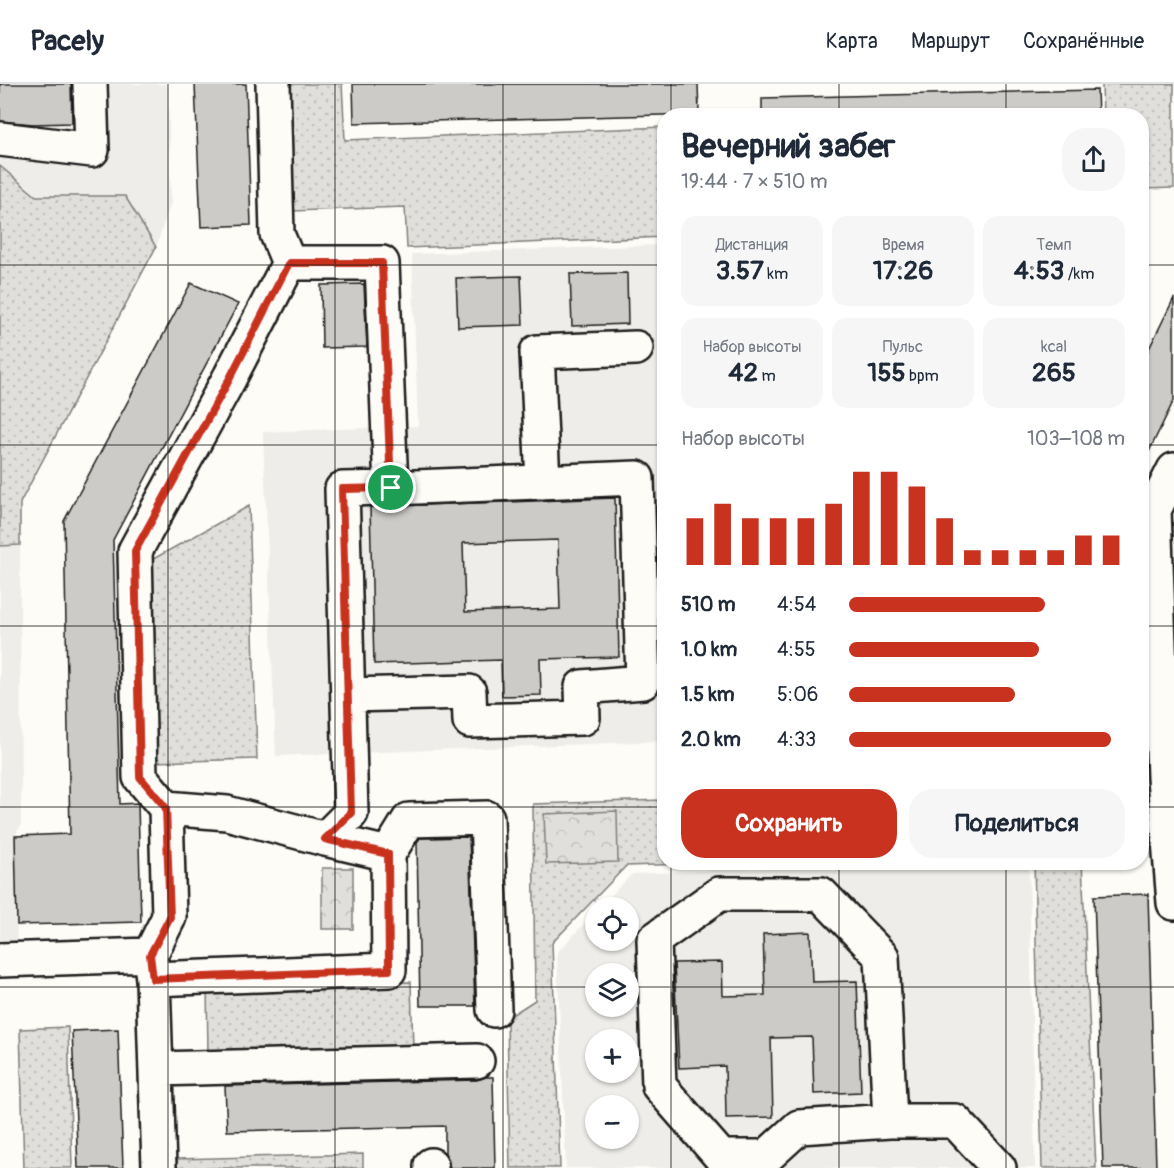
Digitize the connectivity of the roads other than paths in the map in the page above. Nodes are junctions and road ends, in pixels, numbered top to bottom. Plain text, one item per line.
1 (90, 84) edge
2 (273, 84) edge
3 (0, 139) edge
4 (289, 263) junction
5 (636, 348) dead end
6 (1174, 470) edge
7 (543, 482) junction
8 (391, 488) junction
9 (348, 695) junction
10 (166, 808) junction
11 (325, 839) junction
12 (388, 854) junction
13 (1173, 885) edge
14 (0, 960) edge
15 (152, 967) junction
16 (494, 1010) dead end
17 (477, 1060) dead end
18 (156, 1069) junction
19 (890, 1121) junction
20 (159, 1168) edge
21 (999, 1168) edge

1 - 3 lane
2 - 4 lane
4 - 8 lane
4 - 10 lane
5 - 7 lane
6 - 13 lane
7 - 8 lane
7 - 9 lane
8 - 9 lane
9 - 11 lane
10 - 11 lane
10 - 15 lane
11 - 12 lane
12 - 15 lane
12 - 16 lane
14 - 15 lane
15 - 18 lane
17 - 18 lane
18 - 20 lane
19 - 19 lane
19 - 21 lane

